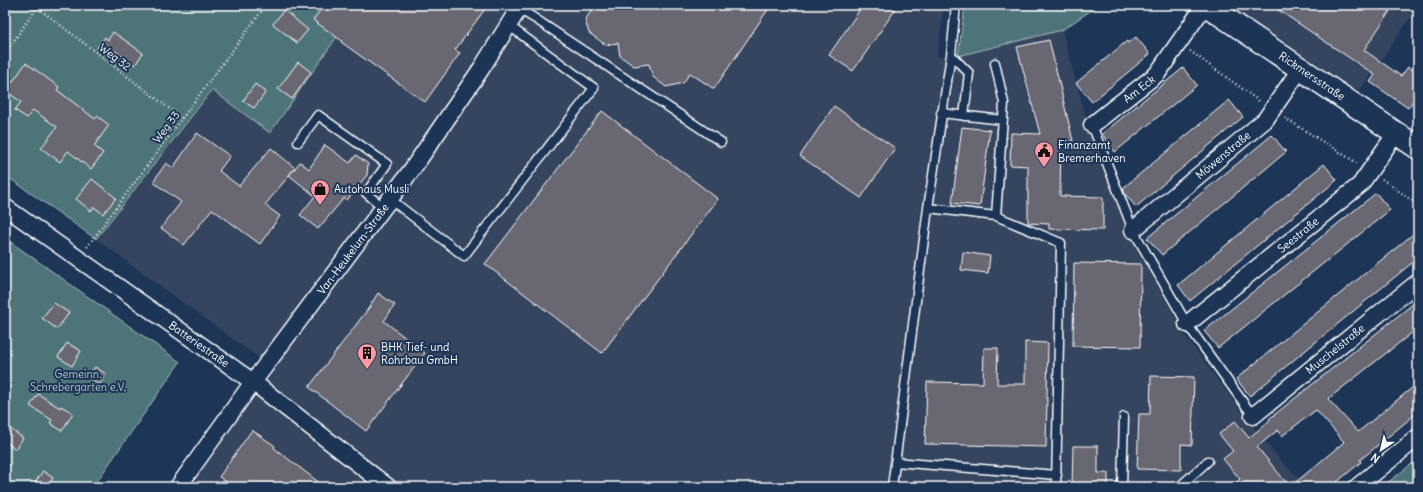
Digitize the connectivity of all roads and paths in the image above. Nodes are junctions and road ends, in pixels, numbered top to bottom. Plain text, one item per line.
1 (266, 5) edge
2 (956, 5) edge
3 (1205, 5) edge
4 (38, 6) edge
5 (520, 7) edge
6 (508, 25) junction
7 (1179, 43) junction
8 (5, 53) edge
9 (951, 55) junction
10 (995, 63) dead end
11 (1301, 68) junction
12 (1272, 110) junction
13 (941, 113) junction
14 (964, 116) junction
15 (183, 119) junction
16 (1003, 120) junction
17 (1092, 125) joint
18 (1396, 133) junction
19 (298, 142) dead end
20 (722, 142) dead end
21 (1418, 148) edge
22 (1370, 171) junction
23 (387, 203) junction
24 (1418, 205) edge
25 (5, 206) edge
26 (928, 208) junction
27 (996, 216) junction
28 (1133, 230) junction
29 (78, 258) junction
30 (1418, 282) edge
31 (1187, 324) junction
32 (253, 382) junction
33 (1253, 416) joint
34 (1124, 417) dead end
35 (1418, 437) edge
36 (1208, 461) dead end
37 (895, 462) junction
38 (1057, 475) junction
39 (178, 487) edge
40 (388, 487) edge
41 (892, 487) edge
42 (1056, 487) edge
43 (1122, 487) edge
44 (1178, 487) edge
45 (1357, 487) edge

1 - 15 path, Weg 33
2 - 9 lane
3 - 7 street, Am Eck
3 - 11 main road, Rickmersstraße
4 - 8 path
4 - 15 path, Weg 32
5 - 6 street, Van-Heukelum-Straße
5 - 20 lane
6 - 23 street, Van-Heukelum-Straße
6 - 23 lane
7 - 12 path
7 - 17 street, Am Eck
9 - 13 lane
9 - 14 lane
10 - 16 lane
11 - 12 street, Möwenstraße
11 - 18 main road, Rickmersstraße
12 - 22 path
12 - 28 street, Möwenstraße
13 - 14 lane
13 - 26 lane
14 - 16 lane
15 - 29 path, Weg 33
16 - 27 lane
17 - 28 lane
18 - 21 main road, Rickmersstraße
18 - 22 street, Seestraße
19 - 23 lane
22 - 24 path
22 - 31 street, Seestraße
23 - 32 street, Van-Heukelum-Straße
25 - 29 street, Batteriestraße
26 - 27 lane
26 - 37 lane
27 - 38 lane
28 - 31 lane
29 - 32 street, Batteriestraße
30 - 33 street, Muschelstraße
31 - 33 lane
32 - 39 street, Van-Heukelum-Straße
32 - 40 street, Batteriestraße
34 - 43 lane
35 - 45 street
36 - 44 lane
37 - 38 lane
37 - 41 lane
38 - 42 lane

